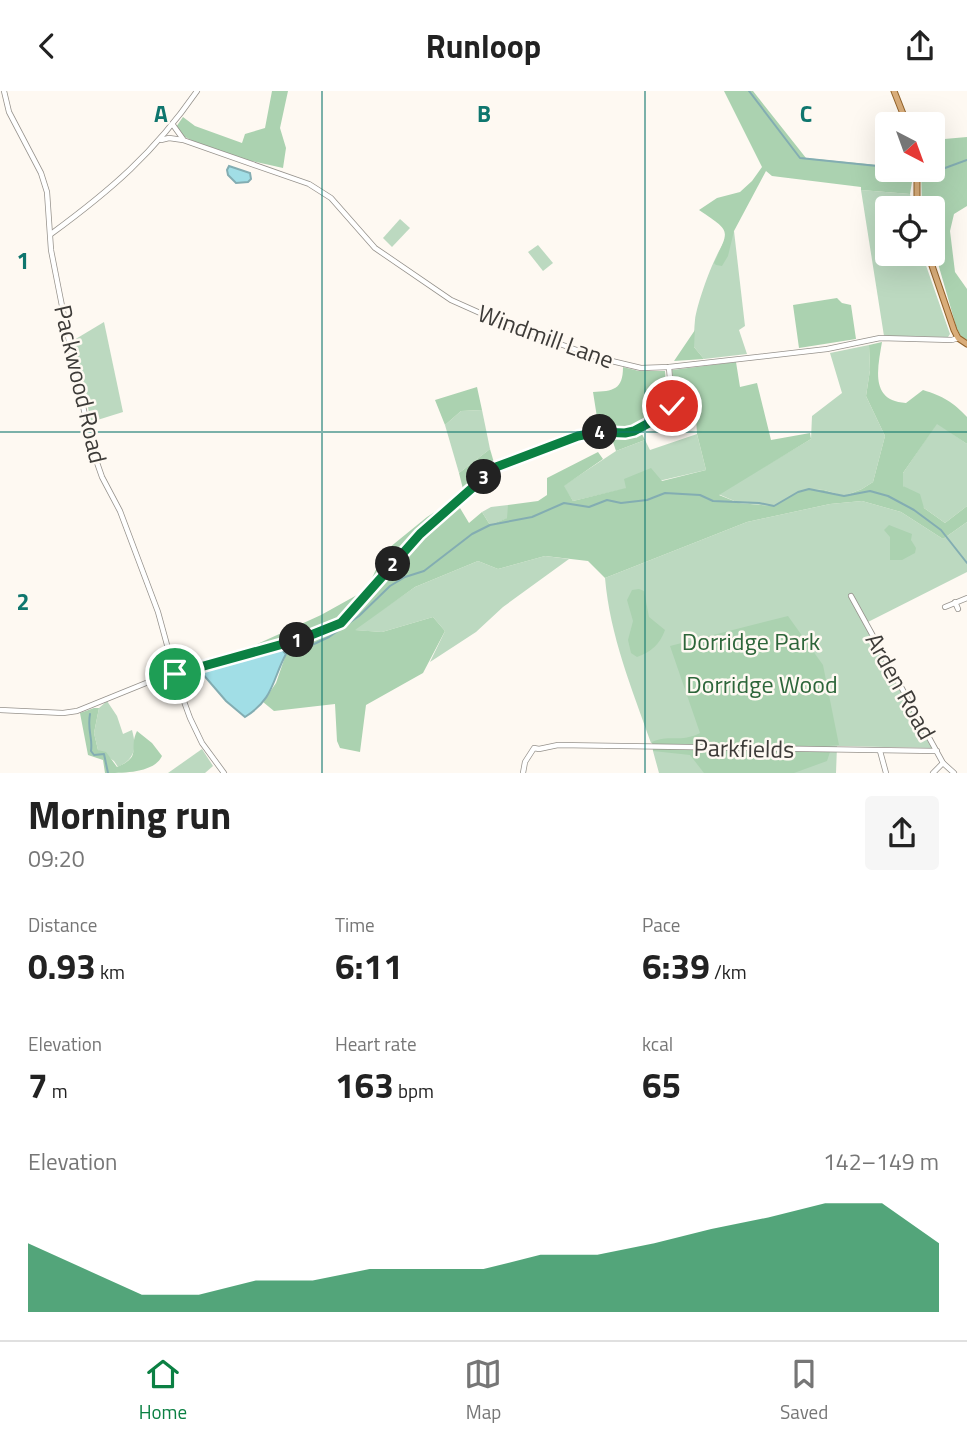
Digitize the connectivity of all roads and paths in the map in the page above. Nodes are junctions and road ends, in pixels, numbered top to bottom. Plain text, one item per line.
1 (4, 91) edge
2 (197, 91) edge
3 (894, 91) edge
4 (902, 112) edge
5 (173, 125) junction
6 (161, 140) junction
7 (183, 140) junction
8 (50, 223) junction
9 (60, 227) junction
10 (50, 235) junction
11 (932, 266) edge
12 (958, 338) junction
13 (967, 344) edge
14 (669, 367) junction
15 (851, 596) dead end
16 (967, 598) edge
17 (956, 602) junction
18 (945, 607) dead end
19 (958, 609) dead end
20 (175, 674) junction
21 (0, 709) edge
22 (880, 751) junction
23 (937, 751) junction
24 (943, 764) junction
25 (224, 773) edge
26 (523, 773) edge
27 (887, 773) edge
28 (933, 773) edge
29 (954, 773) edge

1 - 8 street, Packwood Road
2 - 5 street
3 - 4 main road
5 - 6 street
5 - 7 street
6 - 7 street, Windmill Lane
6 - 9 street
7 - 14 street, Windmill Lane
8 - 9 street
8 - 10 street, Packwood Road
9 - 10 street
10 - 20 street, Packwood Road
11 - 12 main road
12 - 13 main road
12 - 14 street, Windmill Lane
14 - 20 street
15 - 23 street, Arden Road
16 - 17 street
17 - 18 street
17 - 19 street
20 - 21 street
20 - 25 street, Packwood Road
22 - 23 street, Parkfields
22 - 26 street, Parkfields
22 - 27 street
23 - 24 street, Arden Road
24 - 28 street
24 - 29 street, Arden Road

